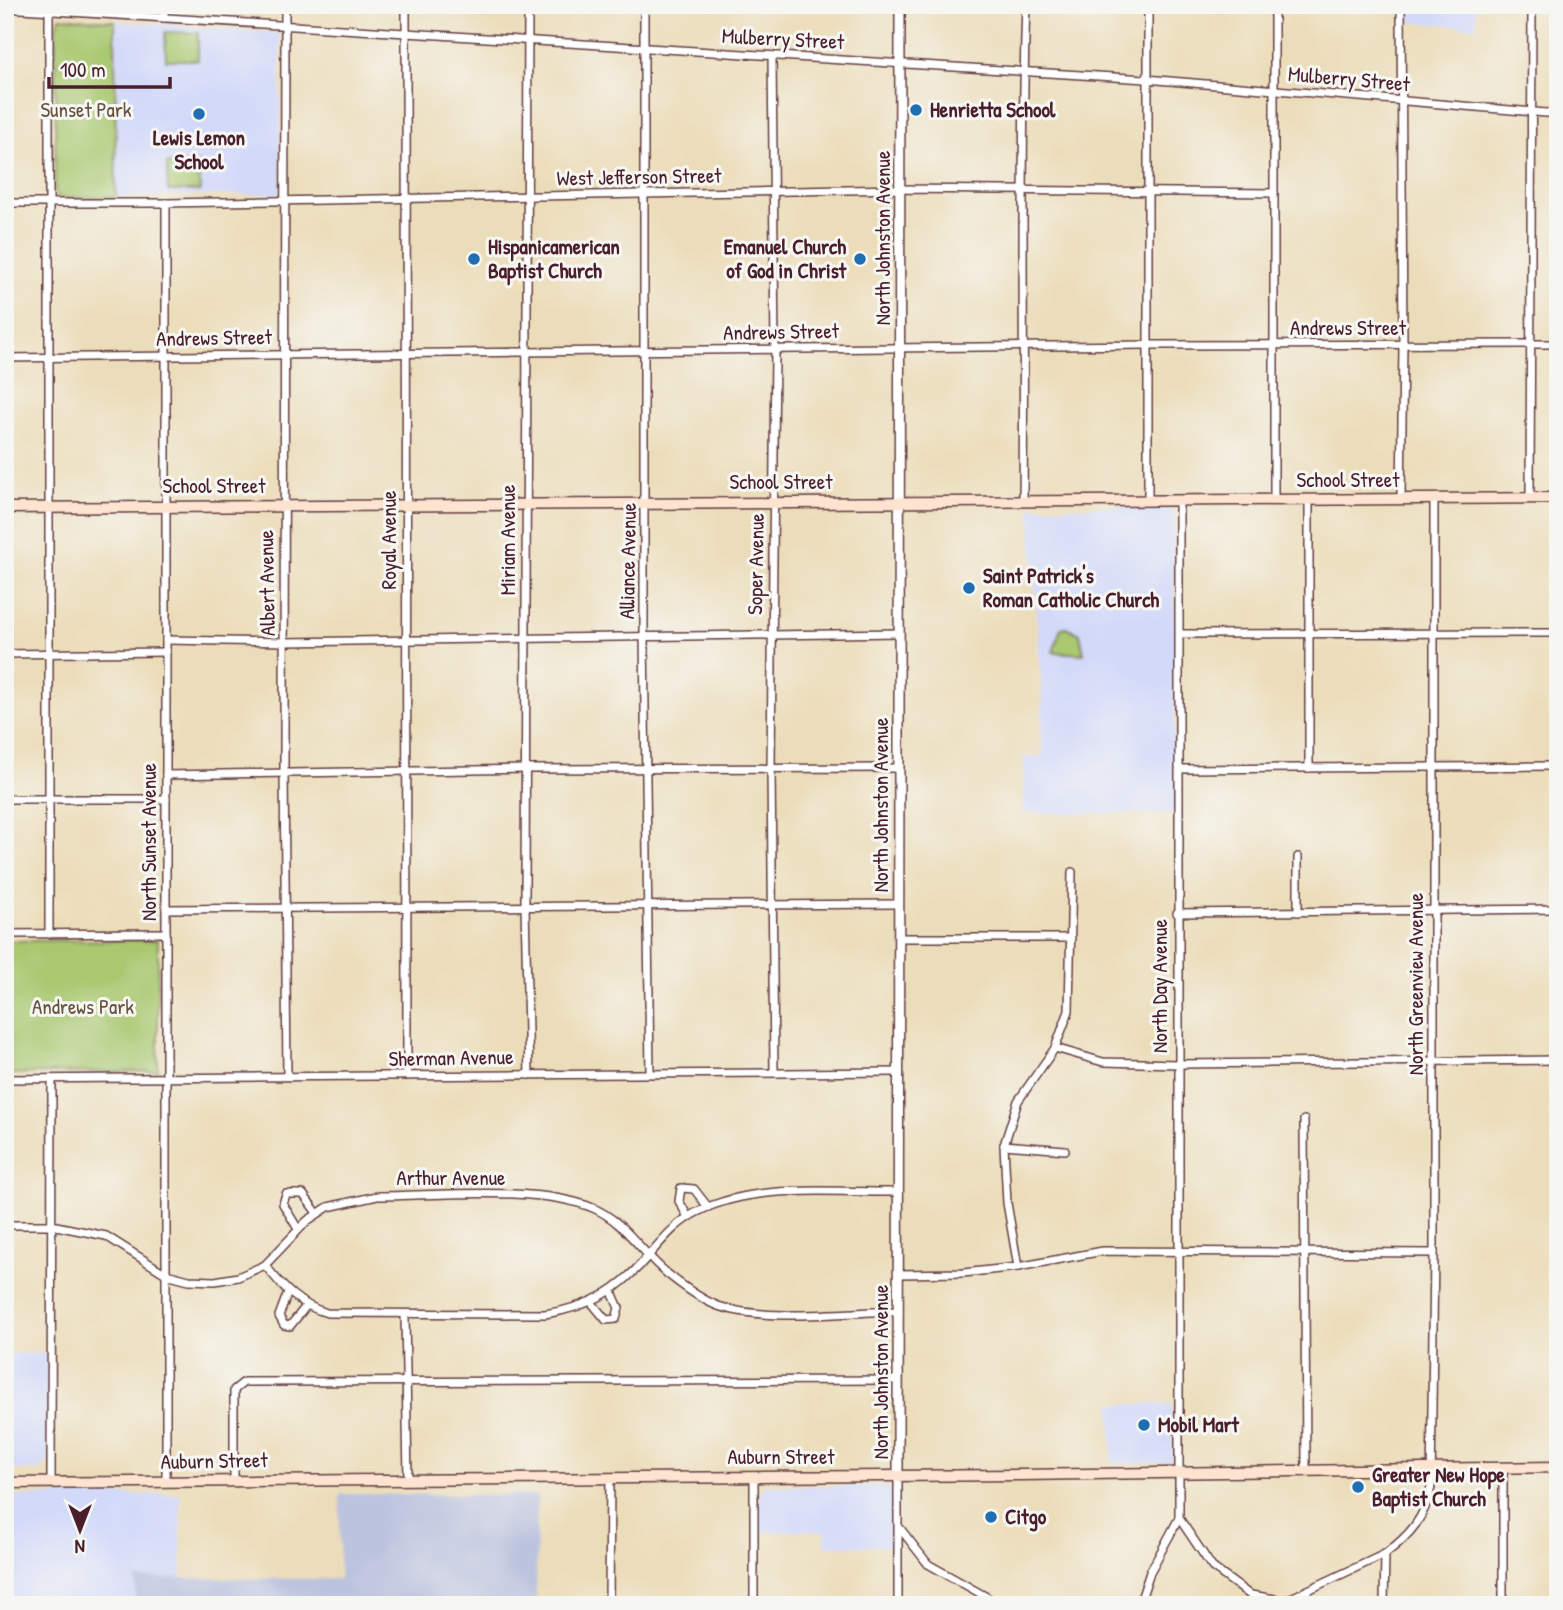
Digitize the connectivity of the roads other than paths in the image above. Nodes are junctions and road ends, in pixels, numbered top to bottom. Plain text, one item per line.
1 (164, 5) edge
2 (285, 5) edge
3 (407, 5) edge
4 (528, 5) edge
5 (644, 5) edge
6 (900, 5) edge
7 (1026, 5) edge
8 (1137, 5) edge
9 (1274, 5) edge
10 (1401, 5) edge
11 (1532, 5) edge
12 (5, 8) edge
13 (49, 8) edge
14 (163, 18) junction
15 (285, 24) junction
16 (406, 33) junction
17 (528, 43) junction
18 (643, 49) junction
19 (772, 56) junction
20 (900, 63) junction
21 (1023, 72) junction
22 (1146, 79) junction
23 (1274, 90) junction
24 (1399, 101) junction
25 (1530, 112) junction
26 (1558, 114) edge
27 (900, 189) junction
28 (1021, 189) junction
29 (771, 193) junction
30 (1274, 193) junction
31 (645, 194) junction
32 (1147, 194) junction
33 (529, 195) junction
34 (407, 199) junction
35 (286, 200) junction
36 (47, 202) junction
37 (5, 203) edge
38 (166, 203) junction
39 (1532, 344) junction
40 (1558, 344) edge
41 (1147, 345) junction
42 (1274, 345) junction
43 (1403, 345) junction
44 (1025, 347) junction
45 (901, 348) junction
46 (646, 350) junction
47 (775, 350) junction
48 (526, 351) junction
49 (406, 354) junction
50 (286, 355) junction
51 (166, 356) junction
52 (50, 357) junction
53 (5, 358) edge
54 (1530, 498) junction
55 (1558, 498) edge
56 (1149, 499) junction
57 (1274, 499) junction
58 (1309, 499) junction
59 (1401, 499) junction
60 (1434, 499) junction
61 (1023, 500) junction
62 (1179, 500) junction
63 (775, 501) junction
64 (899, 501) junction
65 (526, 503) junction
66 (646, 503) junction
67 (406, 504) junction
68 (166, 505) junction
69 (284, 505) junction
70 (48, 507) junction
71 (5, 508) edge
72 (899, 633) junction
73 (1434, 633) junction
74 (1558, 633) edge
75 (1180, 634) junction
76 (1309, 634) junction
77 (772, 635) junction
78 (644, 636) junction
79 (526, 638) junction
80 (166, 640) junction
81 (405, 640) junction
82 (286, 642) junction
83 (166, 652) junction
84 (50, 653) junction
85 (5, 654) edge
86 (1558, 766) edge
87 (1434, 767) junction
88 (771, 768) junction
89 (899, 768) junction
90 (1309, 768) junction
91 (527, 769) junction
92 (645, 769) junction
93 (1180, 769) junction
94 (405, 772) junction
95 (284, 774) junction
96 (166, 775) junction
97 (51, 798) junction
98 (5, 799) edge
99 (166, 799) junction
100 (1298, 857) dead end
101 (1072, 872) dead end
102 (772, 903) junction
103 (899, 904) junction
104 (405, 905) junction
105 (647, 905) junction
106 (525, 906) junction
107 (286, 908) junction
108 (166, 909) junction
109 (1558, 909) edge
110 (1434, 910) junction
111 (1298, 912) junction
112 (1177, 913) junction
113 (166, 933) junction
114 (5, 934) edge
115 (49, 934) junction
116 (899, 938) junction
117 (1070, 938) junction
118 (1055, 1048) junction
119 (1558, 1060) edge
120 (1433, 1062) junction
121 (1178, 1064) junction
122 (774, 1072) junction
123 (898, 1072) junction
124 (650, 1073) junction
125 (529, 1074) junction
126 (287, 1076) junction
127 (407, 1076) junction
128 (166, 1077) junction
129 (5, 1079) edge
130 (52, 1079) junction
131 (1304, 1119) dead end
132 (1004, 1145) junction
133 (1065, 1150) dead end
134 (899, 1192) junction
135 (708, 1207) junction
136 (317, 1213) junction
137 (688, 1217) junction
138 (5, 1225) edge
139 (51, 1225) junction
140 (299, 1229) junction
141 (1307, 1251) junction
142 (1434, 1252) junction
143 (1179, 1253) junction
144 (648, 1256) junction
145 (265, 1265) junction
146 (1017, 1267) junction
147 (166, 1274) junction
148 (899, 1274) junction
149 (288, 1292) junction
150 (612, 1292) junction
151 (592, 1303) junction
152 (307, 1306) junction
153 (899, 1311) junction
154 (405, 1316) junction
155 (897, 1380) junction
156 (405, 1382) junction
157 (1558, 1467) edge
158 (1432, 1468) junction
159 (1503, 1468) junction
160 (1306, 1470) junction
161 (1178, 1473) junction
162 (754, 1476) junction
163 (898, 1476) junction
164 (408, 1478) junction
165 (610, 1478) junction
166 (234, 1480) junction
167 (166, 1481) junction
168 (51, 1482) junction
169 (5, 1483) edge
170 (1179, 1518) junction
171 (899, 1527) junction
172 (1385, 1554) junction
173 (1250, 1595) junction
174 (1279, 1602) edge
175 (609, 1605) edge
176 (754, 1605) edge
177 (898, 1605) edge
178 (1001, 1605) edge
179 (1139, 1605) edge
180 (1257, 1605) edge
181 (1384, 1605) edge
182 (1503, 1605) edge

1 - 14 street
2 - 15 street, Albert Avenue
3 - 16 street, Royal Avenue
4 - 17 street, Miriam Avenue
5 - 18 street, Alliance Avenue
6 - 20 street, North Johnston Avenue
7 - 21 street
8 - 22 street
9 - 23 street
10 - 24 street
11 - 25 street
12 - 13 street, Mulberry Street
13 - 14 street, Mulberry Street
13 - 36 street
14 - 15 street, Mulberry Street
15 - 16 street, Mulberry Street
15 - 35 street, Albert Avenue
16 - 17 street, Mulberry Street
16 - 34 street, Royal Avenue
17 - 18 street, Mulberry Street
17 - 33 street, Miriam Avenue
18 - 19 street, Mulberry Street
18 - 31 street, Alliance Avenue
19 - 20 street, Mulberry Street
19 - 29 street, Soper Avenue
20 - 21 street, Mulberry Street
20 - 27 street, North Johnston Avenue
21 - 22 street, Mulberry Street
21 - 28 street
22 - 23 street, Mulberry Street
22 - 32 street
23 - 24 street, Mulberry Street
23 - 30 street
24 - 25 street, Mulberry Street
24 - 43 street
25 - 26 street, Mulberry Street
25 - 39 street
27 - 28 street, West Jefferson Street
27 - 29 street, West Jefferson Street
27 - 45 street, North Johnston Avenue
28 - 32 street, West Jefferson Street
28 - 44 street
29 - 31 street, West Jefferson Street
29 - 47 street, Soper Avenue
30 - 32 street, West Jefferson Street
30 - 42 street
31 - 33 street, West Jefferson Street
31 - 46 street, Alliance Avenue
32 - 41 street
33 - 34 street, West Jefferson Street
33 - 48 street, Miriam Avenue
34 - 35 street, West Jefferson Street
34 - 49 street, Royal Avenue
35 - 38 street, West Jefferson Street
35 - 50 street, Albert Avenue
36 - 37 street, West Jefferson Street
36 - 38 street, West Jefferson Street
36 - 52 street
38 - 51 street, North Sunset Avenue
39 - 40 street, Andrews Street
39 - 43 street, Andrews Street
39 - 54 street
41 - 42 street, Andrews Street
41 - 44 street, Andrews Street
41 - 56 street
42 - 43 street, Andrews Street
42 - 57 street
43 - 59 street
44 - 45 street, Andrews Street
44 - 61 street
45 - 47 street, Andrews Street
45 - 64 street, North Johnston Avenue
46 - 47 street, Andrews Street
46 - 48 street, Andrews Street
46 - 66 street, Alliance Avenue
47 - 63 street, Soper Avenue
48 - 49 street, Andrews Street
48 - 65 street, Miriam Avenue
49 - 50 street, Andrews Street
49 - 67 street, Royal Avenue
50 - 51 street, Andrews Street
50 - 69 street, Albert Avenue
51 - 52 street, Andrews Street
51 - 68 street, North Sunset Avenue
52 - 53 street, Andrews Street
52 - 70 street
54 - 55 main road, School Street
54 - 60 main road, School Street
56 - 61 main road, School Street
56 - 62 main road, School Street
57 - 58 main road, School Street
57 - 62 main road, School Street
58 - 59 main road, School Street
58 - 76 street
59 - 60 main road, School Street
60 - 73 street, North Greenview Avenue
61 - 64 main road, School Street
62 - 75 street, North Day Avenue
63 - 64 main road, School Street
63 - 66 main road, School Street
63 - 77 street, Soper Avenue
64 - 72 street, North Johnston Avenue
65 - 66 main road, School Street
65 - 67 main road, School Street
65 - 79 street, Miriam Avenue
66 - 78 street, Alliance Avenue
67 - 69 main road, School Street
67 - 81 street, Royal Avenue
68 - 69 main road, School Street
68 - 70 main road, School Street
68 - 80 street, North Sunset Avenue
69 - 82 street, Albert Avenue
70 - 71 main road, School Street
70 - 84 street
72 - 77 street
72 - 89 street, North Johnston Avenue
73 - 74 street
73 - 76 street
73 - 87 street, North Greenview Avenue
75 - 76 street
75 - 93 street, North Day Avenue
76 - 90 street
77 - 78 street
77 - 88 street, Soper Avenue
78 - 79 street
78 - 92 street, Alliance Avenue
79 - 81 street
79 - 91 street, Miriam Avenue
80 - 82 street
80 - 83 street, North Sunset Avenue
81 - 82 street
81 - 94 street, Royal Avenue
82 - 95 street, Albert Avenue
83 - 84 street
83 - 96 street, North Sunset Avenue
84 - 85 street
84 - 97 street
86 - 87 street
87 - 90 street
87 - 110 street, North Greenview Avenue
88 - 89 street
88 - 92 street
88 - 102 street, Soper Avenue
89 - 103 street, North Johnston Avenue
90 - 93 street
91 - 92 street
91 - 94 street
91 - 106 street, Miriam Avenue
92 - 105 street, Alliance Avenue
93 - 112 street, North Day Avenue
94 - 95 street
94 - 104 street, Royal Avenue
95 - 96 street
95 - 107 street, Albert Avenue
96 - 99 street, North Sunset Avenue
97 - 98 street
97 - 99 street
97 - 115 street
99 - 108 street, North Sunset Avenue
100 - 111 street
101 - 117 street
102 - 103 street
102 - 105 street
102 - 122 street, Soper Avenue
103 - 116 street, North Johnston Avenue
104 - 106 street
104 - 107 street
104 - 127 street, Royal Avenue
105 - 106 street
105 - 124 street, Alliance Avenue
106 - 125 street, Miriam Avenue
107 - 108 street
107 - 126 street, Albert Avenue
108 - 113 street, North Sunset Avenue
109 - 110 street
110 - 111 street
110 - 120 street, North Greenview Avenue
111 - 112 street
112 - 121 street, North Day Avenue
113 - 115 street
113 - 128 street, North Sunset Avenue
114 - 115 street
116 - 117 street
116 - 123 street, North Johnston Avenue
117 - 118 street
118 - 121 street
118 - 132 street
119 - 120 street
120 - 121 street
120 - 142 street, North Greenview Avenue
121 - 143 street, North Day Avenue
122 - 123 street, Sherman Avenue
122 - 124 street, Sherman Avenue
123 - 134 street, North Johnston Avenue
124 - 125 street, Sherman Avenue
125 - 127 street, Sherman Avenue
126 - 127 street, Sherman Avenue
126 - 128 street, Sherman Avenue
128 - 130 street, Sherman Avenue
128 - 147 street, North Sunset Avenue
129 - 130 street, Sherman Avenue
130 - 139 street
131 - 141 street
132 - 133 street
132 - 146 street
134 - 135 street
134 - 148 street, North Johnston Avenue
135 - 137 street
135 - 137 street
136 - 140 street, Arthur Avenue
136 - 140 street
136 - 144 street, Arthur Avenue
137 - 144 street
138 - 139 street, Arthur Avenue
139 - 147 street, Arthur Avenue
139 - 168 street
140 - 145 street, Arthur Avenue
141 - 142 street
141 - 143 street
141 - 160 street
142 - 158 street, North Greenview Avenue
143 - 146 street
143 - 161 street, North Day Avenue
144 - 150 street
144 - 153 street, Arthur Avenue
145 - 147 street, Arthur Avenue
145 - 149 street
146 - 148 street
147 - 167 street, North Sunset Avenue
148 - 153 street, North Johnston Avenue
149 - 152 street
149 - 152 street
150 - 151 street
150 - 151 street
151 - 154 street
152 - 154 street
153 - 155 street, North Johnston Avenue
154 - 156 street
155 - 156 street
155 - 163 street, North Johnston Avenue
156 - 164 street
156 - 166 street
157 - 159 main road, Auburn Street
158 - 159 main road, Auburn Street
158 - 160 main road, Auburn Street
158 - 172 street, North Greenview Avenue
159 - 182 street
160 - 161 main road, Auburn Street
161 - 163 main road, Auburn Street
161 - 170 street, North Day Avenue
162 - 163 main road, Auburn Street
162 - 165 main road, Auburn Street
162 - 176 street
163 - 171 street, North Johnston Avenue
164 - 165 main road, Auburn Street
164 - 166 main road, Auburn Street
165 - 175 street
166 - 167 main road, Auburn Street
167 - 168 main road, Auburn Street
168 - 169 main road, Auburn Street
170 - 173 street
170 - 179 street
171 - 177 street, North Johnston Avenue
171 - 178 street
172 - 174 street, North Greenview Avenue
172 - 181 street
173 - 174 street
173 - 180 street

